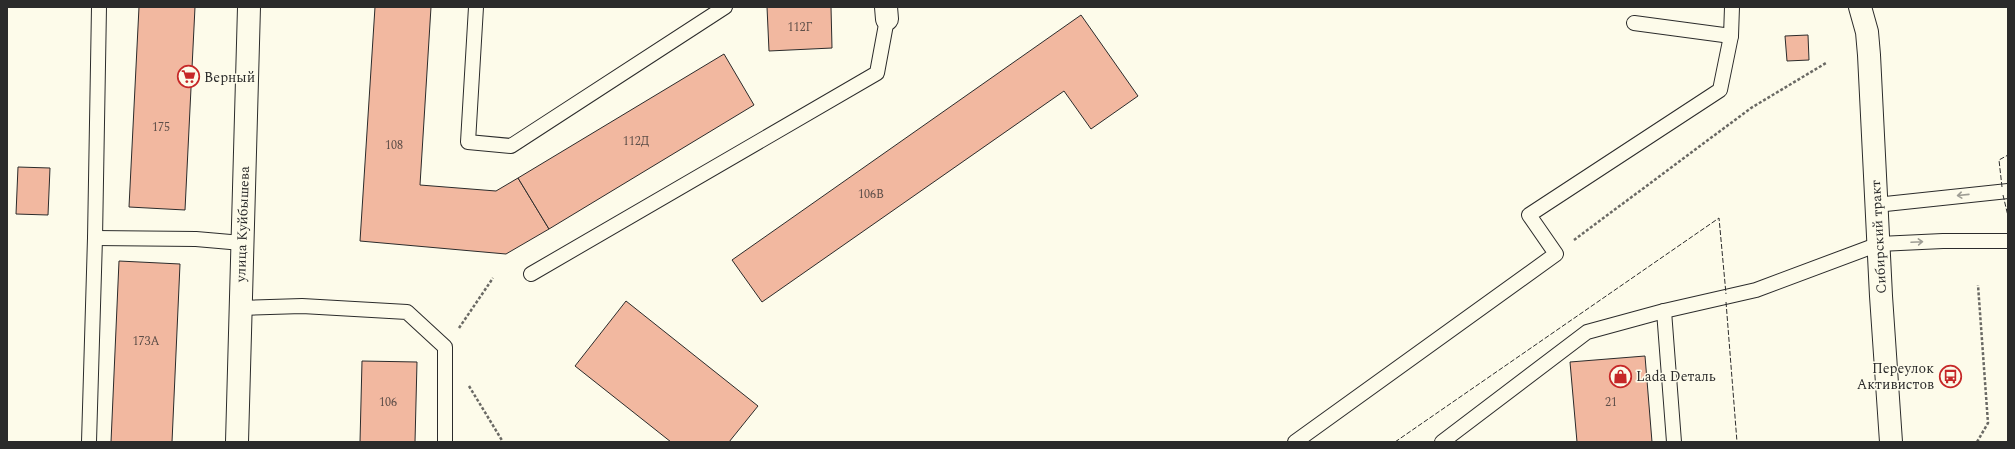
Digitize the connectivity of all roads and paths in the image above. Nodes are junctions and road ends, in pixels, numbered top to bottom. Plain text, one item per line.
1 (99, 7) edge
2 (249, 7) edge
3 (476, 7) edge
4 (725, 7) edge
5 (1732, 7) edge
6 (1860, 7) edge
7 (1872, 7) edge
8 (887, 13) edge
9 (1634, 23) dead end
10 (1867, 32) junction
11 (1731, 36) junction
12 (1826, 63) dead end
13 (2008, 191) edge
14 (1876, 205) junction
15 (95, 238) junction
16 (2008, 241) edge
17 (242, 243) junction
18 (1878, 244) junction
19 (1556, 254) junction
20 (531, 274) dead end
21 (493, 278) dead end
22 (1978, 285) dead end
23 (239, 308) junction
24 (1664, 311) junction
25 (445, 347) junction
26 (89, 442) edge
27 (237, 442) edge
28 (445, 442) edge
29 (503, 442) edge
30 (1295, 442) edge
31 (1442, 442) edge
32 (1674, 442) edge
33 (1891, 442) edge
34 (1977, 442) edge

1 - 15 lane
2 - 17 main road, улица Куйбышева
3 - 4 lane
5 - 11 lane
6 - 10 main road, Сибирский тракт
7 - 10 main road, Сибирский тракт
8 - 20 lane
9 - 11 lane
10 - 14 main road, Сибирский тракт
11 - 19 lane
12 - 19 path
13 -> 14 lane
14 - 18 main road, Сибирский тракт
15 - 17 lane
15 - 26 lane
18 -> 16 lane
17 - 23 main road, улица Куйбышева
18 - 24 lane
18 - 33 main road, Сибирский тракт
19 - 30 lane
21 - 25 path
22 - 34 path
23 - 25 lane
23 - 27 main road, улица Куйбышева
24 - 31 lane
24 - 32 lane
25 - 28 lane
25 - 29 path

